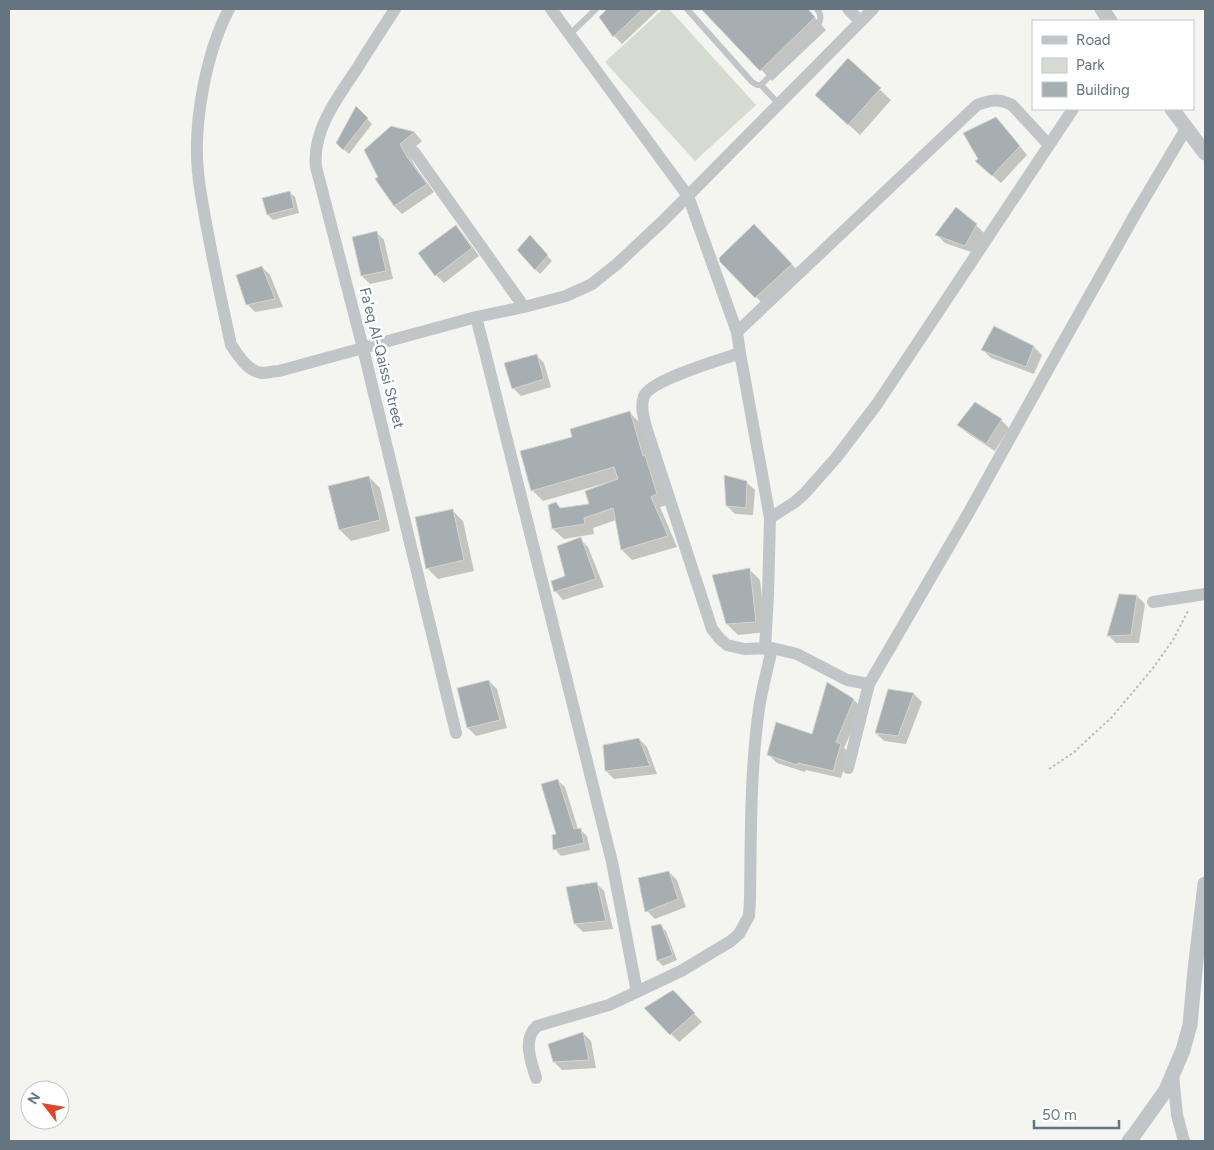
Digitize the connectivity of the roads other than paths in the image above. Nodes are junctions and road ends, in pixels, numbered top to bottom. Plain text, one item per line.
1 (228, 9) edge
2 (395, 9) edge
3 (551, 9) edge
4 (596, 9) edge
5 (687, 9) edge
6 (817, 9) edge
7 (848, 9) edge
8 (873, 9) edge
9 (1102, 9) edge
10 (1109, 20) edge
11 (860, 21) junction
12 (570, 34) junction
13 (761, 85) junction
14 (779, 104) junction
15 (1072, 110) edge
16 (1173, 110) edge
17 (1187, 127) junction
18 (1049, 145) junction
19 (414, 152) dead end
20 (1205, 152) edge
21 (688, 196) junction
22 (524, 307) junction
23 (476, 317) junction
24 (737, 332) junction
25 (363, 348) junction
26 (740, 353) junction
27 (770, 518) junction
28 (1200, 595) edge
29 (1153, 602) dead end
30 (768, 648) junction
31 (869, 684) junction
32 (456, 733) dead end
33 (848, 768) dead end
34 (1205, 884) edge
35 (637, 992) junction
36 (1173, 1075) junction
37 (536, 1078) dead end
38 (1129, 1141) edge
39 (1184, 1141) edge

1 - 25 street
2 - 25 street, Fa'eq Al-Qaissi Street
3 - 12 street
4 - 12 lane
5 - 13 lane
6 - 13 lane
7 - 11 street
8 - 11 street
9 - 10 street
11 - 14 street
12 - 21 street
13 - 14 lane
14 - 21 street
15 - 18 street
16 - 17 street
17 - 20 street
17 - 31 street
18 - 24 street
18 - 27 street
19 - 22 street
21 - 22 street
21 - 24 street
22 - 23 street
23 - 25 street
23 - 35 street
24 - 26 street
25 - 32 street, Fa'eq Al-Qaissi Street
26 - 27 street
26 - 30 street
27 - 30 street
28 - 29 street
30 - 31 street
30 - 35 street
31 - 33 street
34 - 36 street
35 - 37 street
36 - 38 street
36 - 39 street

